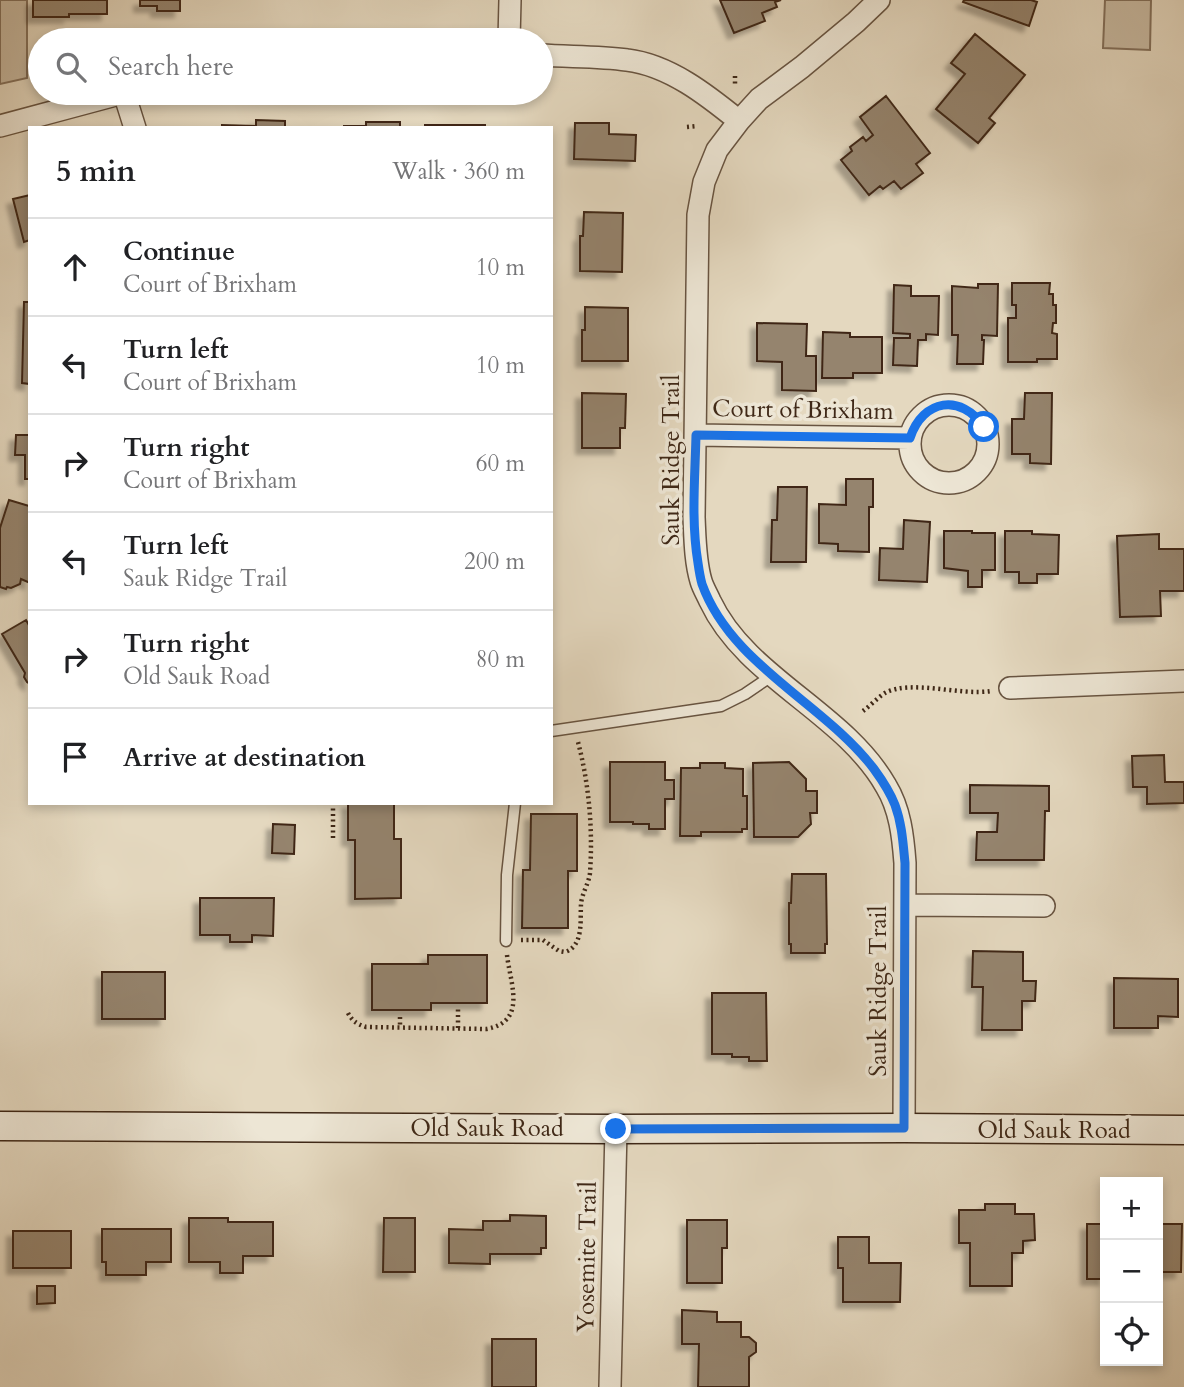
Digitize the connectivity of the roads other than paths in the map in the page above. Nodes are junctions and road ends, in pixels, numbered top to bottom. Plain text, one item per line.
1 (510, 0) edge
2 (879, 0) edge
3 (509, 28) edge
4 (553, 56) edge
5 (79, 105) edge
6 (128, 105) edge
7 (739, 121) junction
8 (0, 126) edge
9 (134, 126) edge
10 (696, 435) junction
11 (910, 438) dead end
12 (773, 675) junction
13 (1184, 681) edge
14 (1010, 688) road end
15 (553, 731) edge
16 (515, 805) edge
17 (905, 905) junction
18 (1044, 906) dead end
19 (506, 940) road end
20 (0, 1126) edge
21 (904, 1128) junction
22 (616, 1129) junction
23 (1184, 1130) edge
24 (610, 1387) edge

1 - 3 street
2 - 7 street, Sauk Ridge Trail
4 - 7 street
5 - 8 street
6 - 9 street
7 - 10 street, Sauk Ridge Trail
10 - 11 street, Court of Brixham
10 - 12 street, Sauk Ridge Trail
12 - 15 lane
12 - 17 street, Sauk Ridge Trail
13 - 14 street
16 - 19 lane
17 - 18 street
17 - 21 street, Sauk Ridge Trail
20 - 22 street, Old Sauk Road
21 - 22 street, Old Sauk Road
21 - 23 street, Old Sauk Road
22 - 24 street, Yosemite Trail

